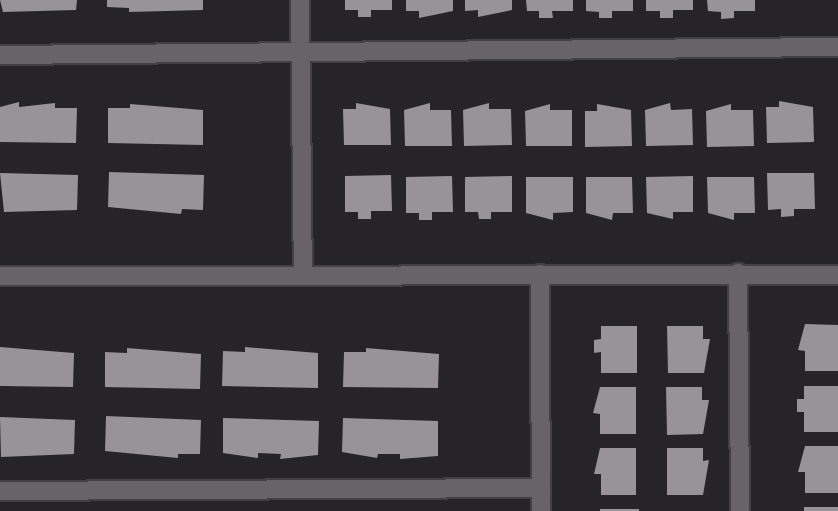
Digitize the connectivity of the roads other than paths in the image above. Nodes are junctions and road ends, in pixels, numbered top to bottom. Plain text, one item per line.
1 (300, 0) edge
2 (838, 47) edge
3 (300, 50) junction
4 (0, 55) edge
5 (738, 273) junction
6 (540, 274) junction
7 (303, 275) junction
8 (838, 275) edge
9 (0, 276) edge
10 (541, 488) junction
11 (0, 490) edge
12 (541, 511) edge
13 (740, 511) edge

1 - 3 street
2 - 3 street
3 - 4 street
3 - 7 street
5 - 6 street
5 - 8 street
5 - 13 street
6 - 7 street
6 - 10 street
7 - 9 street
10 - 11 street
10 - 12 street

